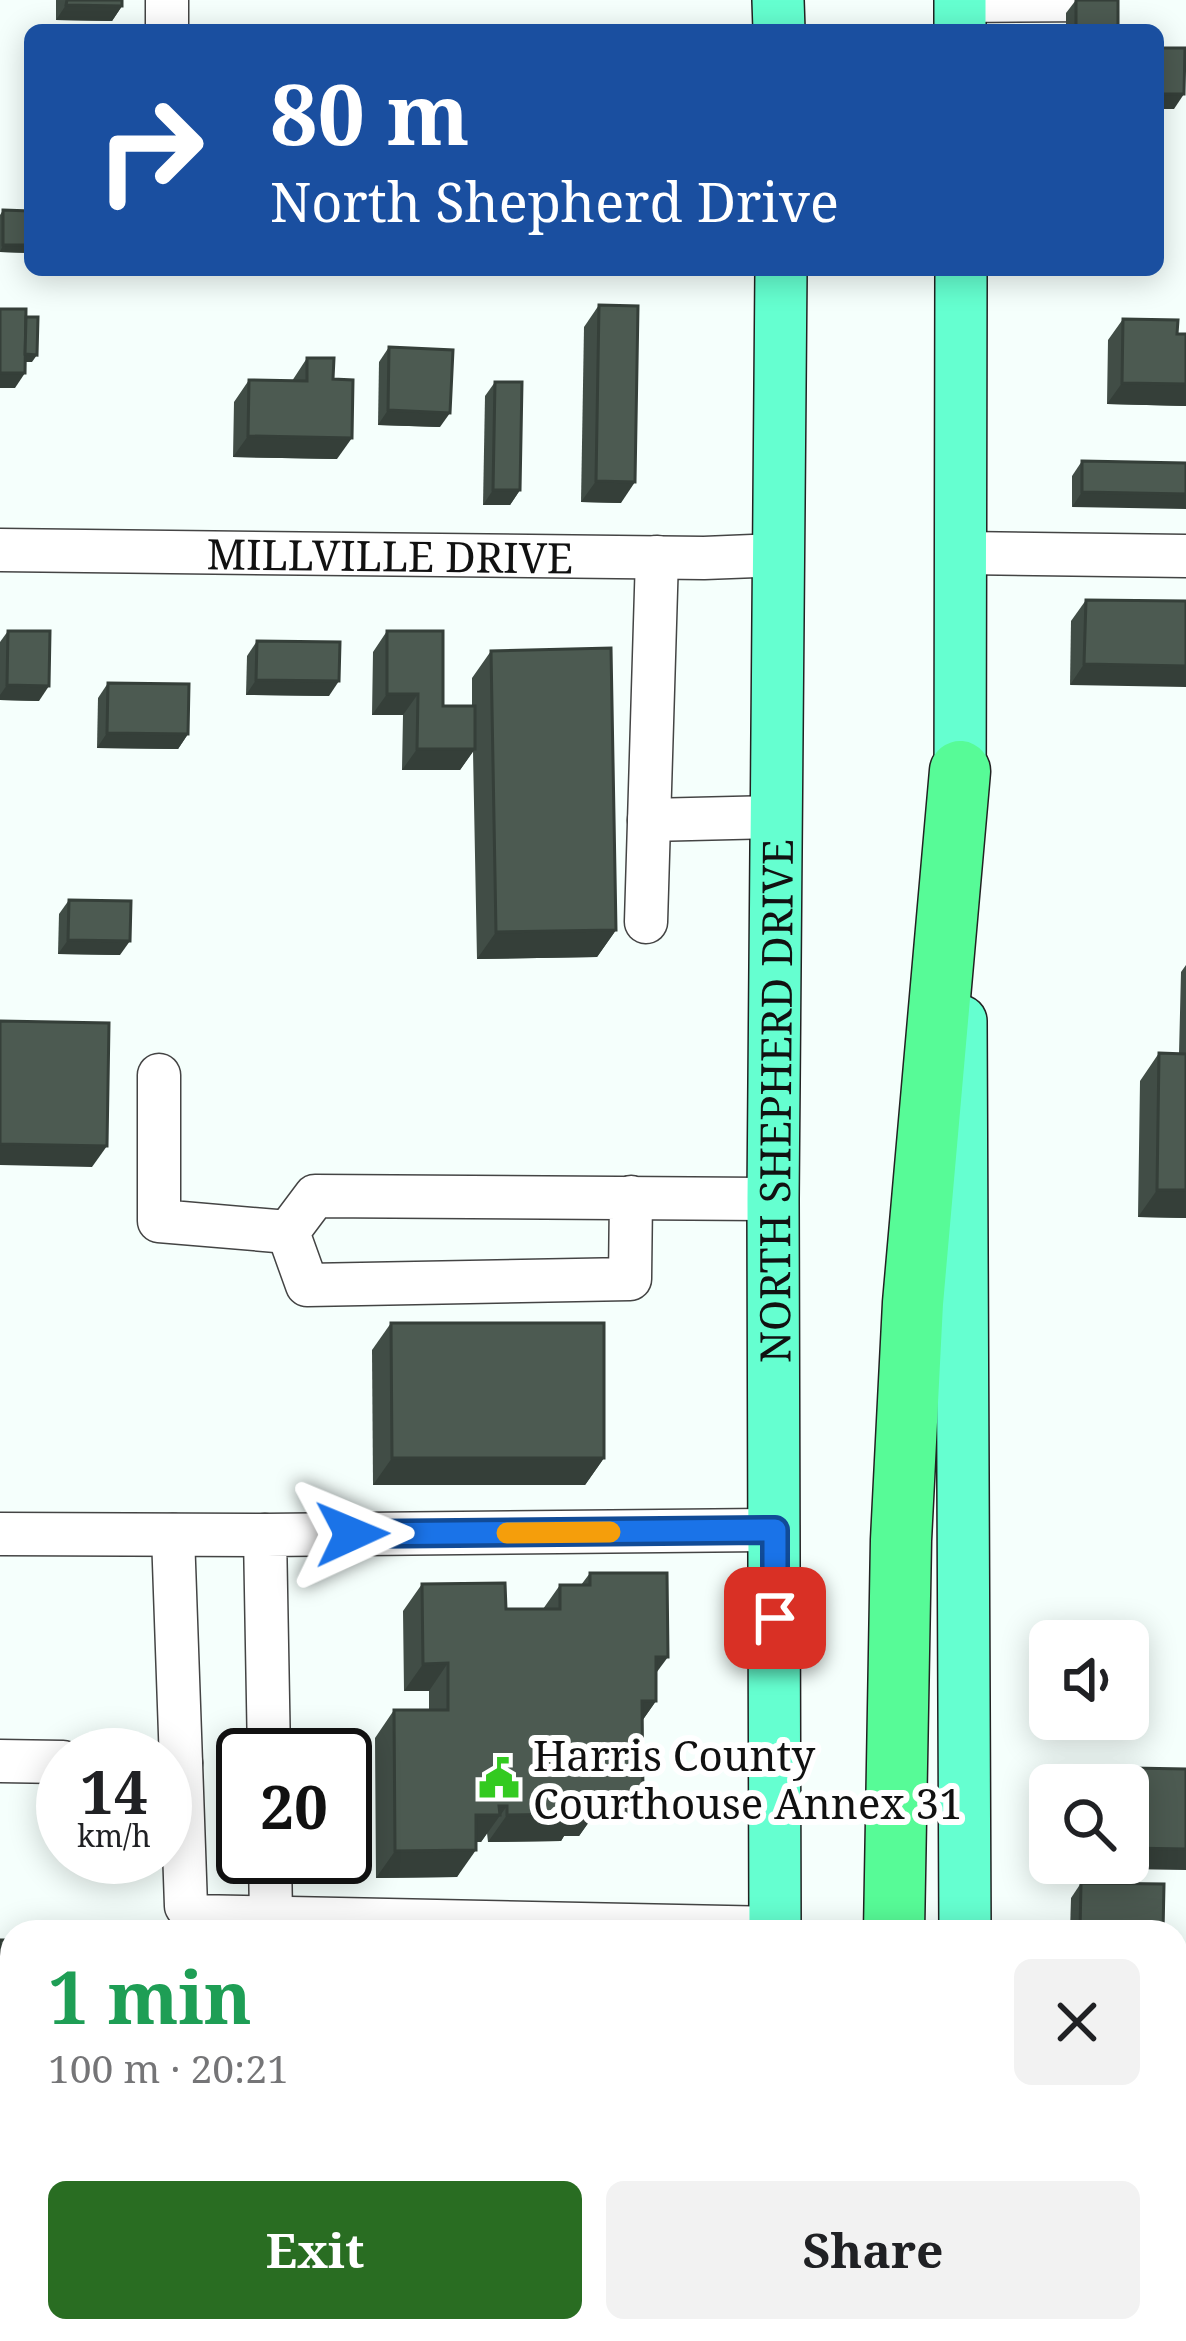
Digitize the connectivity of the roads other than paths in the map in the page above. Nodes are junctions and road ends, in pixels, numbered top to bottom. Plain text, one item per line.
1 (1096, 0) edge
2 (960, 1) edge
3 (781, 276) edge
4 (962, 276) edge
5 (0, 550) edge
6 (963, 553) junction
7 (780, 555) junction
8 (1186, 556) edge
9 (657, 557) junction
10 (960, 771) junction
11 (777, 817) junction
12 (650, 820) junction
13 (646, 922) dead end
14 (159, 1075) dead end
15 (632, 1197) junction
16 (773, 1199) junction
17 (288, 1232) junction
18 (775, 1530) junction
19 (0, 1534) edge
20 (173, 1534) junction
21 (265, 1535) junction
22 (176, 1728) edge
23 (268, 1728) edge
24 (0, 1761) edge
25 (36, 1762) edge
26 (185, 1884) edge
27 (270, 1884) edge
28 (271, 1917) junction
29 (405, 1920) edge
30 (775, 1920) edge
31 (894, 1920) edge
32 (965, 1920) edge

1 - 2 street
3 - 7 main road, NORTH SHEPHERD DRIVE
4 - 6 main road
5 - 9 street, MILLVILLE DRIVE
6 - 8 street
6 - 10 main road
7 - 9 street, MILLVILLE DRIVE
7 - 11 main road, NORTH SHEPHERD DRIVE
9 - 12 street
10 - 31 highway
10 - 32 main road
11 - 12 street
11 - 16 main road, NORTH SHEPHERD DRIVE
12 - 13 street
14 - 17 street
15 - 16 street
15 - 17 street
15 - 17 street
16 - 18 main road, NORTH SHEPHERD DRIVE
18 - 21 street
18 - 30 main road, NORTH SHEPHERD DRIVE
19 - 20 street
20 - 21 street
20 - 22 street
21 - 23 street
24 - 25 street
26 - 28 street
27 - 28 street
28 - 29 street

